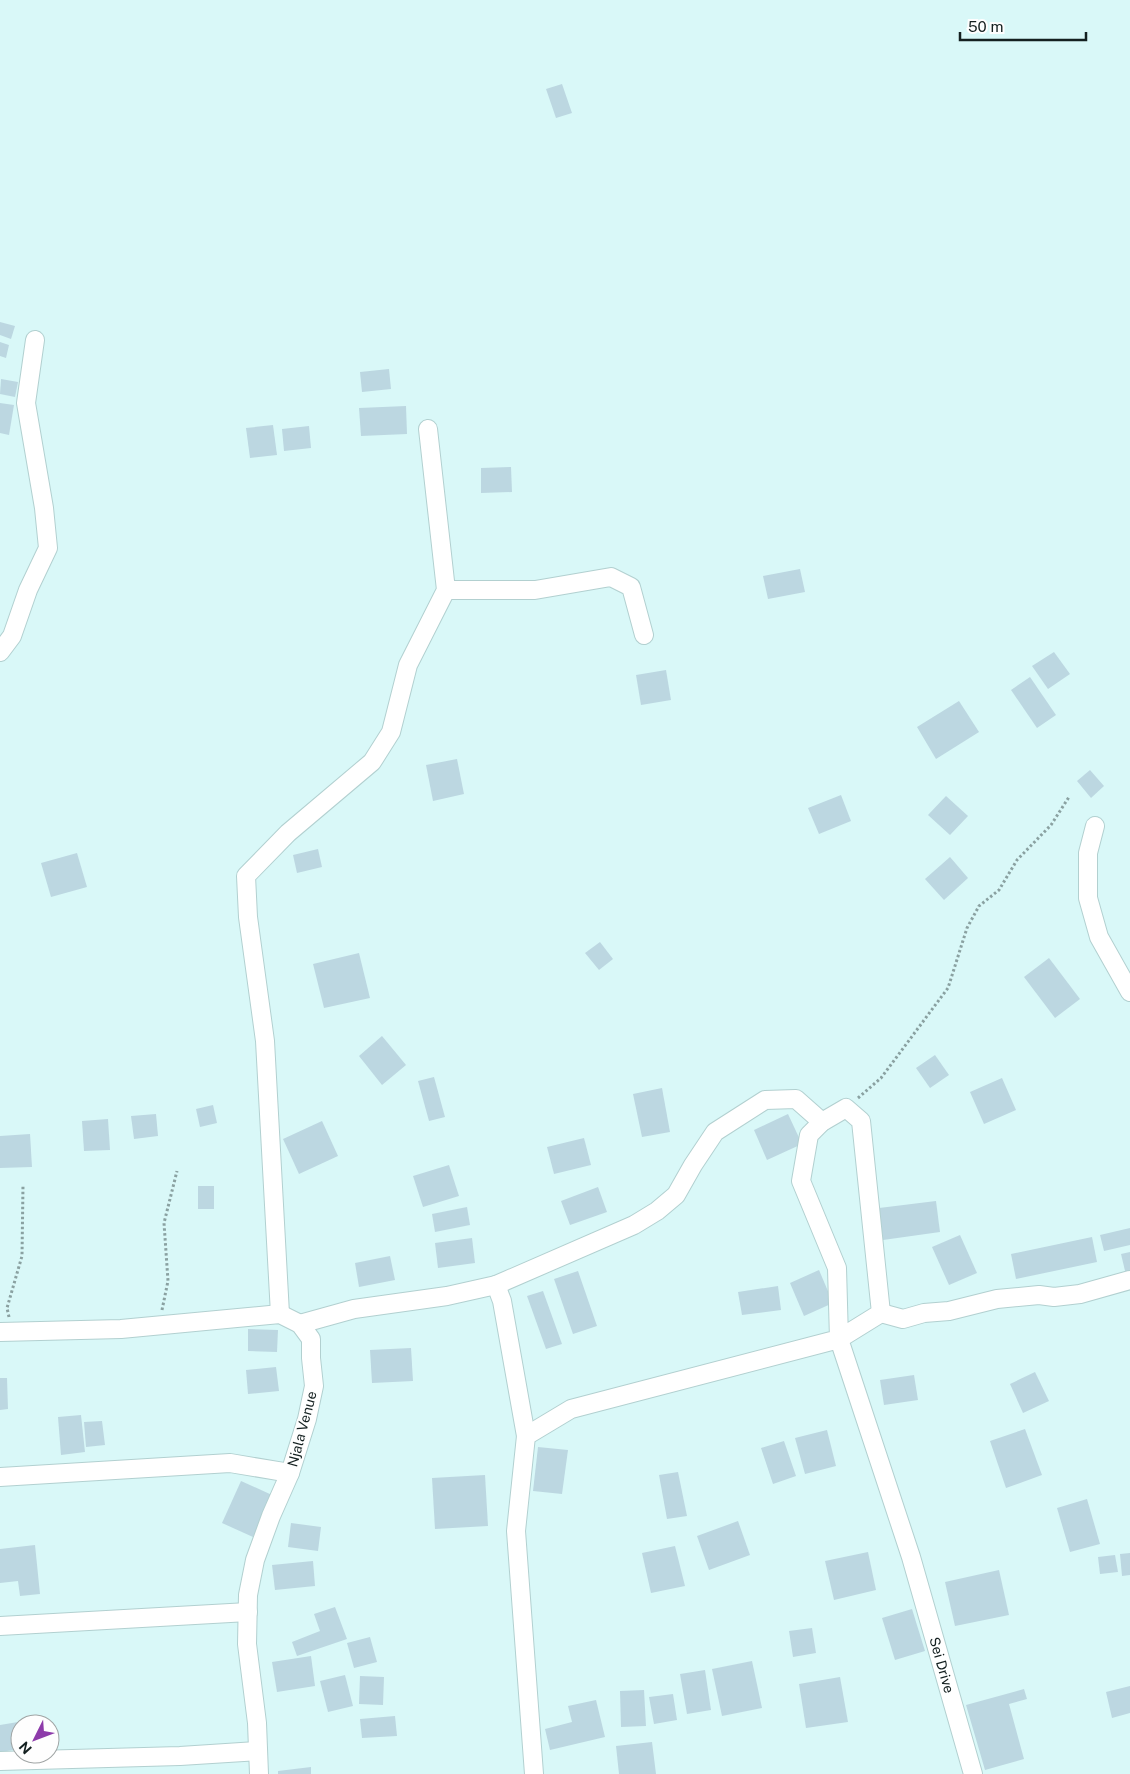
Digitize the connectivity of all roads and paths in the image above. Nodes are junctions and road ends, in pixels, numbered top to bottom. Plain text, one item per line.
1 (35, 340) dead end
2 (428, 429) dead end
3 (446, 590) junction
4 (644, 635) dead end
5 (0, 652) edge
6 (1069, 797) dead end
7 (1095, 826) dead end
8 (1130, 992) edge
9 (846, 1108) junction
10 (822, 1122) junction
11 (177, 1171) dead end
12 (23, 1184) dead end
13 (1130, 1280) edge
14 (496, 1285) junction
15 (881, 1313) junction
16 (280, 1314) junction
17 (300, 1324) junction
18 (159, 1326) junction
19 (6, 1332) edge
20 (839, 1339) junction
21 (526, 1436) junction
22 (290, 1473) junction
23 (0, 1477) edge
24 (248, 1612) junction
25 (0, 1626) edge
26 (258, 1750) junction
27 (0, 1761) edge
28 (259, 1774) edge
29 (534, 1774) edge
30 (973, 1774) edge

1 - 5 street
2 - 3 street
3 - 4 street
3 - 16 street
6 - 9 path
7 - 8 street
9 - 10 street
9 - 15 street
10 - 14 street
10 - 20 street, Sei Drive
11 - 18 path
12 - 19 path
13 - 15 street
14 - 17 street
14 - 21 street
15 - 20 street
16 - 17 street
16 - 18 street
17 - 22 street, Njala Venue
18 - 19 street
20 - 21 street
20 - 30 street, Sei Drive
21 - 29 street
22 - 23 street
22 - 24 street, Njala Venue
24 - 25 street
24 - 26 street, Njala Venue
26 - 27 street
26 - 28 street, Njala Venue

